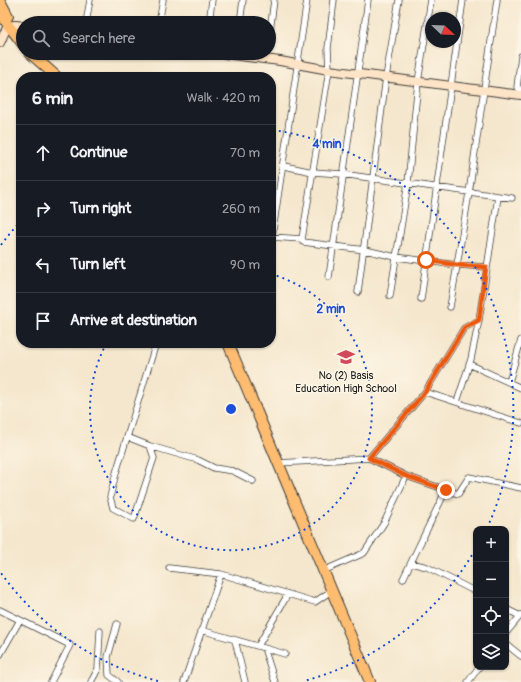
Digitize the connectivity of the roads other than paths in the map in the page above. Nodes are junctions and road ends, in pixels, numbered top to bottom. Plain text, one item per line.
1 (90, 0) edge
2 (163, 0) edge
3 (212, 0) edge
4 (243, 0) edge
5 (274, 0) edge
6 (307, 0) edge
7 (334, 0) edge
8 (368, 0) edge
9 (400, 0) edge
10 (431, 0) edge
11 (463, 0) edge
12 (497, 0) edge
13 (0, 1) edge
14 (0, 11) edge
15 (87, 16) edge
16 (160, 16) edge
17 (210, 16) edge
18 (241, 16) edge
19 (272, 16) edge
20 (11, 27) junction
21 (16, 27) edge
22 (16, 34) edge
23 (0, 43) edge
24 (521, 56) edge
25 (276, 58) edge
26 (38, 60) edge
27 (298, 64) junction
28 (329, 70) junction
29 (51, 72) edge
30 (357, 74) junction
31 (386, 77) junction
32 (418, 82) junction
33 (451, 86) junction
34 (484, 90) junction
35 (521, 90) edge
36 (521, 95) edge
37 (284, 166) junction
38 (313, 172) junction
39 (342, 174) junction
40 (374, 180) junction
41 (408, 183) junction
42 (437, 188) junction
43 (469, 193) junction
44 (498, 197) junction
45 (512, 198) dead end
46 (276, 213) edge
47 (276, 237) edge
48 (302, 239) junction
49 (333, 246) junction
50 (365, 250) junction
51 (396, 257) junction
52 (426, 260) junction
53 (457, 265) junction
54 (486, 267) junction
55 (328, 278) dead end
56 (358, 292) dead end
57 (390, 296) dead end
58 (421, 300) dead end
59 (450, 307) dead end
60 (479, 320) junction
61 (521, 340) edge
62 (154, 348) edge
63 (230, 348) edge
64 (469, 364) junction
65 (509, 382) junction
66 (521, 388) edge
67 (425, 392) junction
68 (458, 402) junction
69 (521, 423) edge
70 (127, 438) junction
71 (150, 446) junction
72 (369, 458) junction
73 (278, 463) junction
74 (406, 476) junction
75 (253, 482) dead end
76 (521, 488) edge
77 (446, 490) junction
78 (411, 563) junction
79 (169, 568) dead end
80 (323, 571) junction
81 (221, 574) junction
82 (404, 579) dead end
83 (473, 590) edge
84 (332, 591) junction
85 (288, 594) junction
86 (0, 610) edge
87 (509, 610) edge
88 (520, 615) edge
89 (20, 620) junction
90 (117, 624) dead end
91 (509, 629) edge
92 (201, 630) junction
93 (100, 631) dead end
94 (235, 640) junction
95 (509, 646) edge
96 (261, 647) junction
97 (285, 654) dead end
98 (0, 655) edge
99 (521, 656) edge
100 (477, 670) edge
101 (367, 680) edge
102 (51, 682) edge
103 (91, 682) edge
104 (118, 682) edge
105 (184, 682) edge
106 (245, 682) edge
107 (275, 682) edge
108 (468, 682) edge

1 - 15 street
2 - 16 street
3 - 17 street
4 - 18 street
5 - 19 street
6 - 27 street
7 - 28 street
8 - 30 street
9 - 31 street
10 - 32 street
11 - 33 street
12 - 34 street
13 - 20 highway
14 - 20 highway
20 - 21 street
20 - 22 highway
20 - 23 street
24 - 35 street
25 - 27 street
26 - 29 highway
27 - 28 street
27 - 37 street
28 - 30 street
28 - 38 street
30 - 31 street
30 - 39 street
31 - 32 street
31 - 40 street
32 - 33 street
32 - 41 street
33 - 34 street
33 - 42 street
34 - 36 street
34 - 43 street
37 - 38 street
37 - 46 street
38 - 39 street
38 - 48 street
39 - 40 street
39 - 49 street
40 - 41 street
40 - 50 street
41 - 42 street
41 - 51 street
42 - 43 street
42 - 52 street
43 - 44 street
43 - 53 street
44 - 45 street
44 - 54 street
47 - 48 street
48 - 49 street
49 - 50 street
49 - 55 street
50 - 51 street
50 - 56 street
51 - 52 street
51 - 57 street
52 - 53 street
52 - 58 street
53 - 54 street
53 - 59 street
54 - 60 street
60 - 64 street
60 - 67 street
61 - 65 street
62 - 70 street
63 - 73 highway
64 - 65 street
64 - 68 street
65 - 66 street
67 - 68 street
67 - 72 street
68 - 69 street
70 - 71 street
70 - 71 street
71 - 75 street
72 - 73 street
72 - 74 street
73 - 80 highway
74 - 77 street
74 - 80 street
76 - 77 street
77 - 78 street
78 - 82 street
78 - 83 street
79 - 81 street
80 - 84 highway
81 - 85 street
81 - 92 street
84 - 85 street
84 - 101 highway
85 - 96 street
86 - 89 street
87 - 88 street
88 - 91 street
89 - 98 street
89 - 102 street
90 - 104 street
92 - 94 street
92 - 105 street
93 - 103 street
94 - 96 street
94 - 106 street
95 - 99 street
96 - 97 street
96 - 107 street
100 - 108 street

